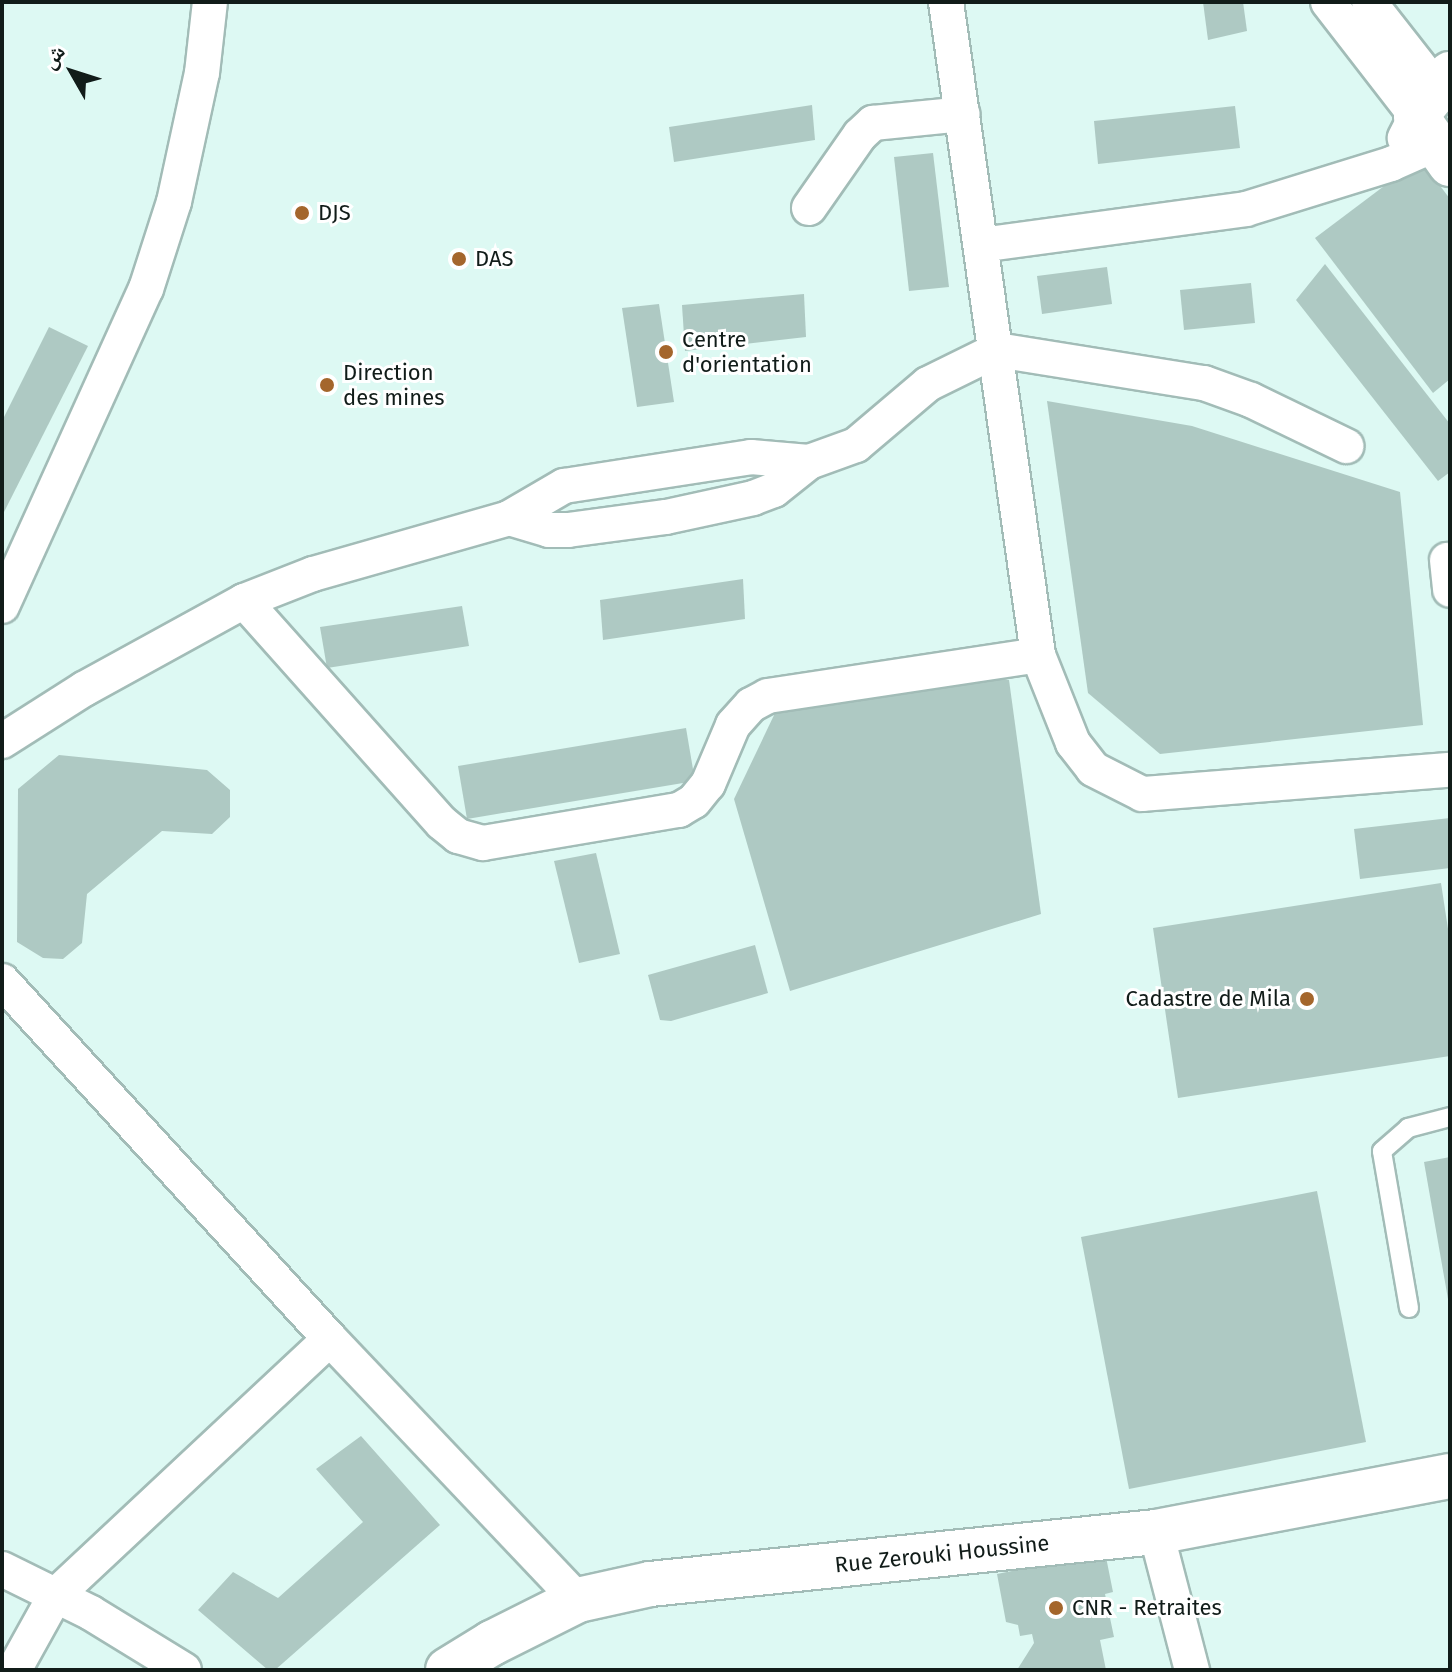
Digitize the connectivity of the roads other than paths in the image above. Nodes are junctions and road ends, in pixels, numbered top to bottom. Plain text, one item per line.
1 (210, 2) edge
2 (946, 2) edge
3 (1328, 2) edge
4 (1369, 2) edge
5 (963, 114) junction
6 (1441, 118) edge
7 (809, 208) dead end
8 (981, 245) junction
9 (997, 350) junction
10 (1346, 446) dead end
11 (809, 462) junction
12 (509, 518) junction
13 (244, 601) junction
14 (2, 606) edge
15 (1038, 655) junction
16 (2, 741) edge
17 (1450, 770) edge
18 (2, 981) edge
19 (1450, 1117) edge
20 (1409, 1308) dead end
21 (330, 1339) junction
22 (1450, 1476) edge
23 (1156, 1532) junction
24 (2, 1569) edge
25 (55, 1596) junction
26 (578, 1600) junction
27 (14, 1670) edge
28 (184, 1670) edge
29 (448, 1670) edge
30 (1192, 1670) edge

1 - 14 street
2 - 5 street
3 - 6 street
4 - 6 street
5 - 7 street
5 - 8 street
6 - 8 street
8 - 9 street
9 - 10 street
9 - 11 street
9 - 15 street
11 - 12 street
11 - 12 street
12 - 13 street
13 - 15 street
13 - 16 street
15 - 17 street
18 - 21 street
19 - 20 lane
21 - 25 street
21 - 26 street
22 - 23 main road, Rue Zerouki Houssine
23 - 26 main road, Rue Zerouki Houssine
23 - 30 street
24 - 25 street
25 - 27 street
25 - 28 street
26 - 29 main road, Rue Zerouki Houssine

